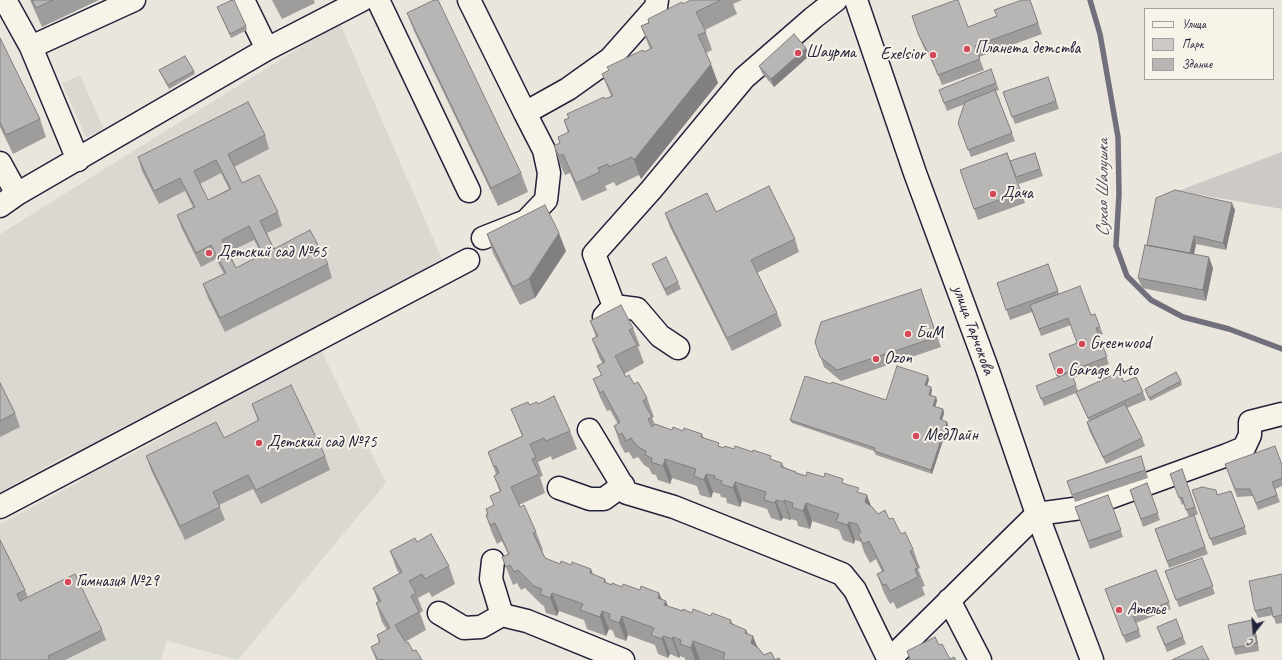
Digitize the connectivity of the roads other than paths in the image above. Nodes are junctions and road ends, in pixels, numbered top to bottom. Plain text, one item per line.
1 (5, 0) edge
2 (134, 0) edge
3 (243, 0) edge
4 (362, 0) edge
5 (378, 0) edge
6 (469, 0) edge
7 (657, 0) edge
8 (836, 0) edge
9 (856, 0) edge
10 (31, 47) junction
11 (268, 49) junction
12 (525, 113) junction
13 (78, 160) junction
14 (0, 163) edge
15 (469, 191) dead end
16 (8, 200) edge
17 (483, 238) dead end
18 (468, 260) dead end
19 (678, 348) dead end
20 (1282, 414) edge
21 (589, 430) dead end
22 (622, 485) junction
23 (558, 488) dead end
24 (0, 507) edge
25 (1037, 514) junction
26 (493, 561) dead end
27 (949, 600) junction
28 (439, 613) dead end
29 (502, 615) junction
30 (623, 660) edge
31 (889, 660) edge
32 (980, 660) edge
33 (1092, 660) edge

1 - 10 main road
2 - 10 main road
3 - 11 main road
4 - 11 main road
5 - 15 main road
6 - 12 main road
7 - 12 main road
8 - 19 main road
9 - 25 main road, улица Тарчокова
10 - 13 main road
11 - 13 main road
12 - 17 main road
13 - 16 main road
14 - 16 main road
18 - 24 main road
20 - 25 main road
21 - 22 main road
22 - 23 main road
22 - 31 main road
25 - 27 main road
25 - 33 main road, улица Тарчокова
26 - 29 main road
27 - 31 main road
27 - 32 main road
28 - 29 main road
29 - 30 main road

